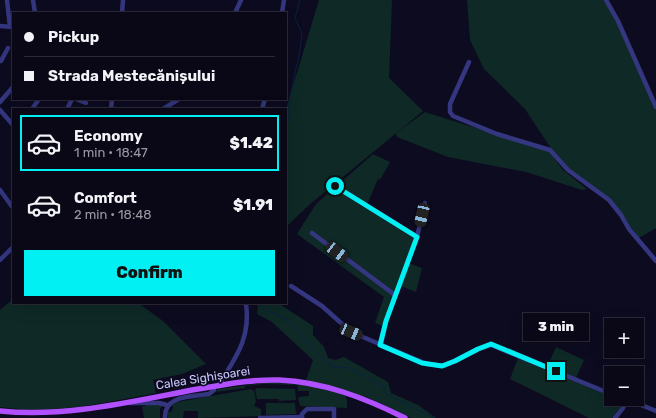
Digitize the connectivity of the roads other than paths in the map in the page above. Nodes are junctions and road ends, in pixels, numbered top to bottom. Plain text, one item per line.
1 (7, 0) edge
2 (33, 0) edge
3 (123, 0) edge
4 (241, 0) edge
5 (284, 0) edge
6 (606, 0) edge
7 (35, 12) edge
8 (122, 12) edge
9 (235, 12) edge
10 (282, 12) edge
11 (0, 26) edge
12 (11, 27) edge
13 (8, 48) dead end
14 (0, 62) edge
15 (469, 62) dead end
16 (12, 88) edge
17 (78, 100) edge
18 (177, 100) edge
19 (0, 102) edge
20 (86, 103) dead end
21 (656, 107) edge
22 (165, 108) edge
23 (0, 110) edge
24 (12, 124) edge
25 (335, 186) dead end
26 (0, 190) edge
27 (424, 203) dead end
28 (12, 207) edge
29 (312, 233) dead end
30 (417, 237) junction
31 (12, 248) edge
32 (0, 260) edge
33 (656, 262) edge
34 (291, 286) dead end
35 (395, 295) junction
36 (246, 304) edge
37 (380, 345) junction
38 (216, 386) junction
39 (604, 391) edge
40 (123, 403) junction
41 (167, 405) junction
42 (624, 406) edge
43 (644, 406) edge
44 (0, 411) edge
45 (656, 411) edge
46 (302, 417) edge
47 (164, 418) edge
48 (260, 418) edge
49 (334, 418) edge
50 (405, 418) edge
51 (615, 418) edge

1 - 12 street
2 - 7 street
3 - 8 street
4 - 9 street
5 - 10 street
6 - 21 street
11 - 12 street
13 - 14 street
15 - 33 street
16 - 19 street
17 - 20 street
18 - 22 street
23 - 24 street
25 - 30 street
26 - 28 street
27 - 30 street
29 - 35 street
30 - 35 street
31 - 32 street
34 - 37 street
35 - 37 street
36 - 38 street
37 - 39 street
38 - 40 main road, Calea Sighișoarei
38 - 41 street
38 - 50 main road, Calea Sighișoarei
40 - 41 street
40 - 44 main road, Calea Sighișoarei
41 - 47 street
42 - 51 street
43 - 45 street
46 - 48 street
46 - 49 street

